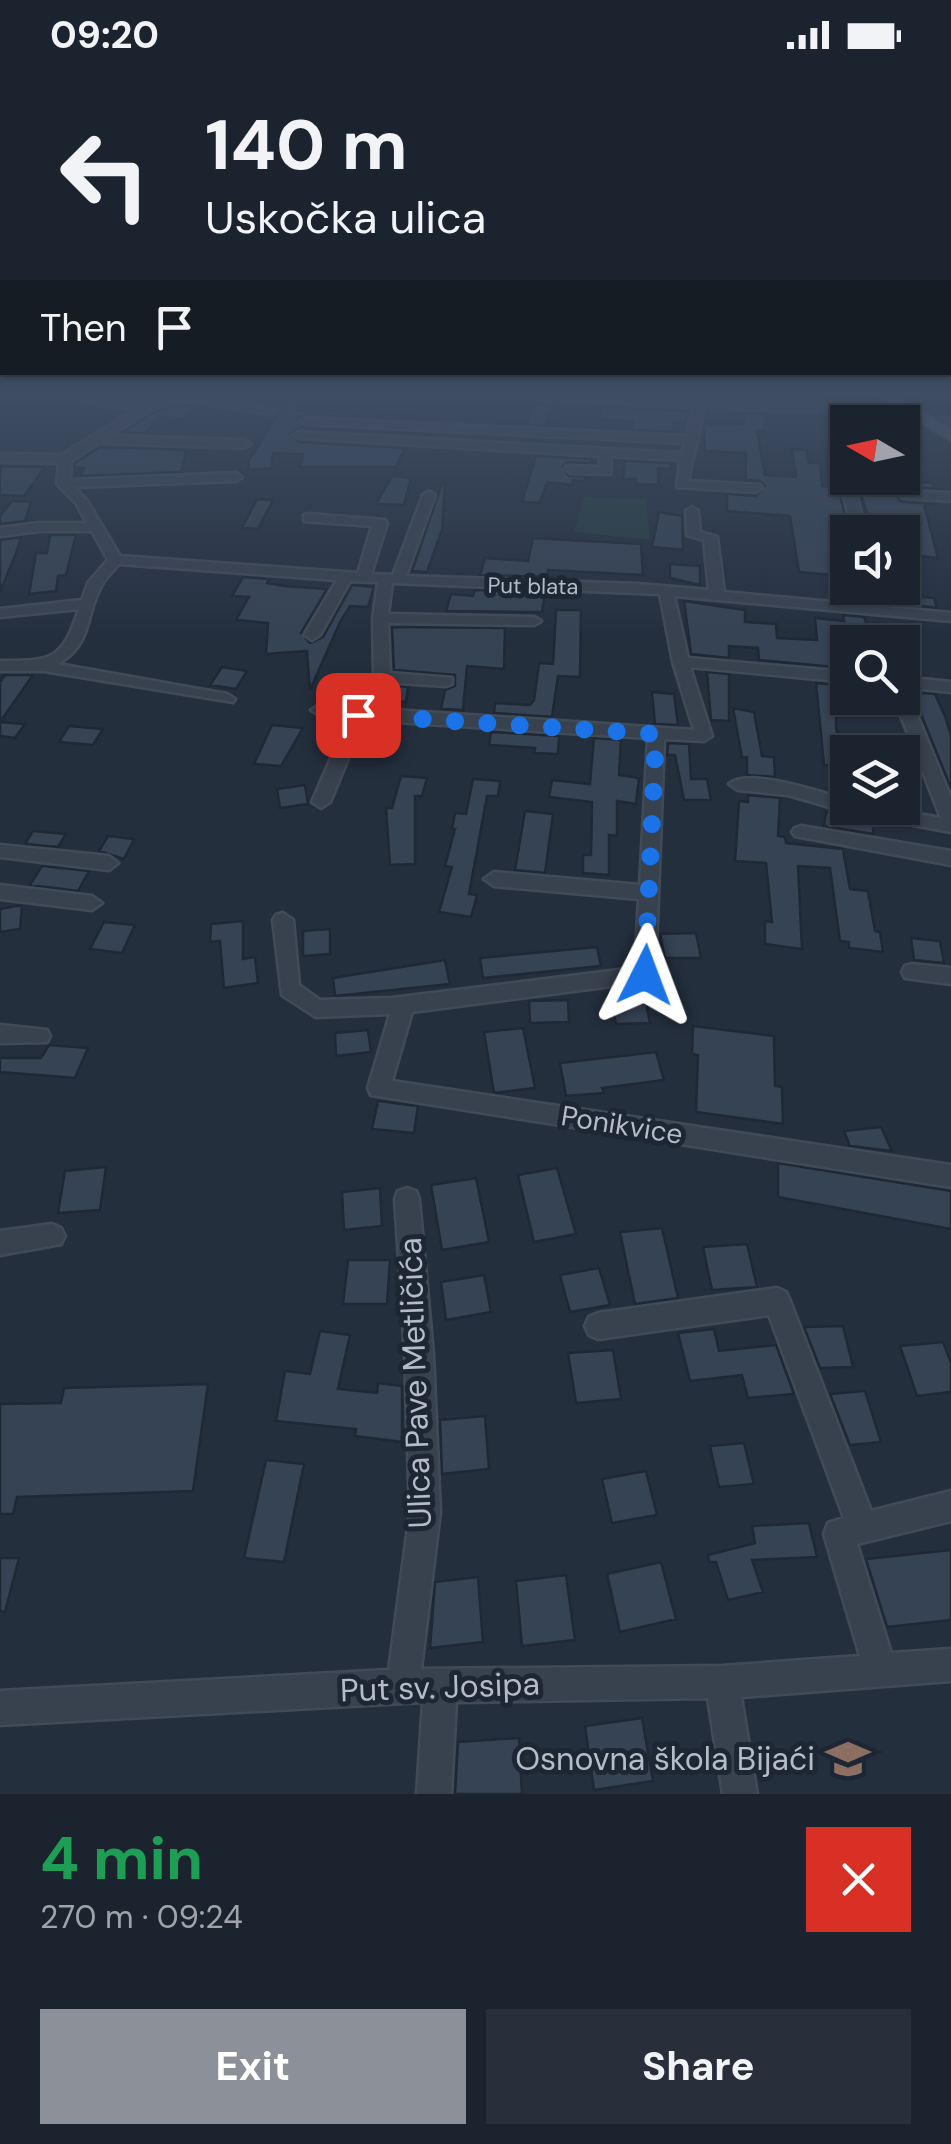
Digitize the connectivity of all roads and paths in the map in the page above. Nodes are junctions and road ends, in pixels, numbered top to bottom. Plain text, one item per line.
1 (64, 476) edge
2 (684, 476) edge
3 (236, 477) dead end
4 (64, 484) junction
5 (756, 488) dead end
6 (429, 495) dead end
7 (917, 495) edge
8 (951, 498) edge
9 (692, 510) dead end
10 (309, 518) dead end
11 (97, 528) junction
12 (0, 532) edge
13 (115, 560) junction
14 (346, 576) junction
15 (363, 578) junction
16 (392, 580) junction
17 (666, 590) junction
18 (717, 596) junction
19 (86, 604) junction
20 (0, 613) edge
21 (951, 617) edge
22 (380, 618) junction
23 (534, 621) dead end
24 (312, 635) dead end
25 (681, 662) junction
26 (0, 666) edge
27 (44, 666) junction
28 (830, 675) edge
29 (446, 681) dead end
30 (920, 684) edge
31 (951, 687) edge
32 (227, 699) dead end
33 (318, 710) dead end
34 (358, 715) junction
35 (909, 715) edge
36 (656, 734) junction
37 (738, 784) dead end
38 (830, 801) edge
39 (321, 802) dead end
40 (920, 818) edge
41 (951, 823) edge
42 (801, 832) dead end
43 (0, 851) edge
44 (951, 858) edge
45 (109, 863) dead end
46 (494, 879) dead end
47 (0, 892) edge
48 (649, 893) junction
49 (92, 903) dead end
50 (282, 920) dead end
51 (912, 972) dead end
52 (951, 976) edge
53 (403, 1005) junction
54 (0, 1034) edge
55 (38, 1036) dead end
56 (951, 1176) edge
57 (407, 1199) dead end
58 (52, 1236) dead end
59 (0, 1242) edge
60 (598, 1326) dead end
61 (951, 1506) edge
62 (863, 1528) junction
63 (951, 1665) edge
64 (880, 1670) junction
65 (722, 1682) junction
66 (403, 1686) junction
67 (441, 1686) junction
68 (0, 1708) edge
69 (434, 1794) edge
70 (740, 1794) edge

1 - 4 street
2 - 5 street
3 - 4 street
4 - 11 street
6 - 16 street
7 - 8 street
9 - 18 street
10 - 15 street
11 - 12 street
11 - 13 street
13 - 14 street, Put blata
13 - 19 street
14 - 15 street, Put blata
14 - 24 street
15 - 16 street, Put blata
16 - 17 street, Put blata
16 - 22 street
17 - 18 street, Put blata
17 - 25 street
18 - 21 street, Put blata
19 - 20 street
19 - 27 street
22 - 23 street
22 - 29 street
25 - 28 street
25 - 36 street
26 - 27 street
27 - 32 street
30 - 31 street
33 - 34 street
34 - 36 street
34 - 39 street
35 - 41 street
36 - 48 street
37 - 38 street
40 - 41 street
42 - 44 street
43 - 45 street
46 - 48 street
47 - 49 street
48 - 53 street
50 - 53 street
51 - 52 street
53 - 56 street, Ponikvice
54 - 55 street
57 - 66 street, Ulica Pave Metličića
58 - 59 street
60 - 62 street
61 - 62 street
62 - 64 street
63 - 64 street, Put sv. Josipa
64 - 65 street, Put sv. Josipa
65 - 67 street, Put sv. Josipa
65 - 70 street
66 - 67 street, Put sv. Josipa
66 - 68 street, Put sv. Josipa
67 - 69 street

